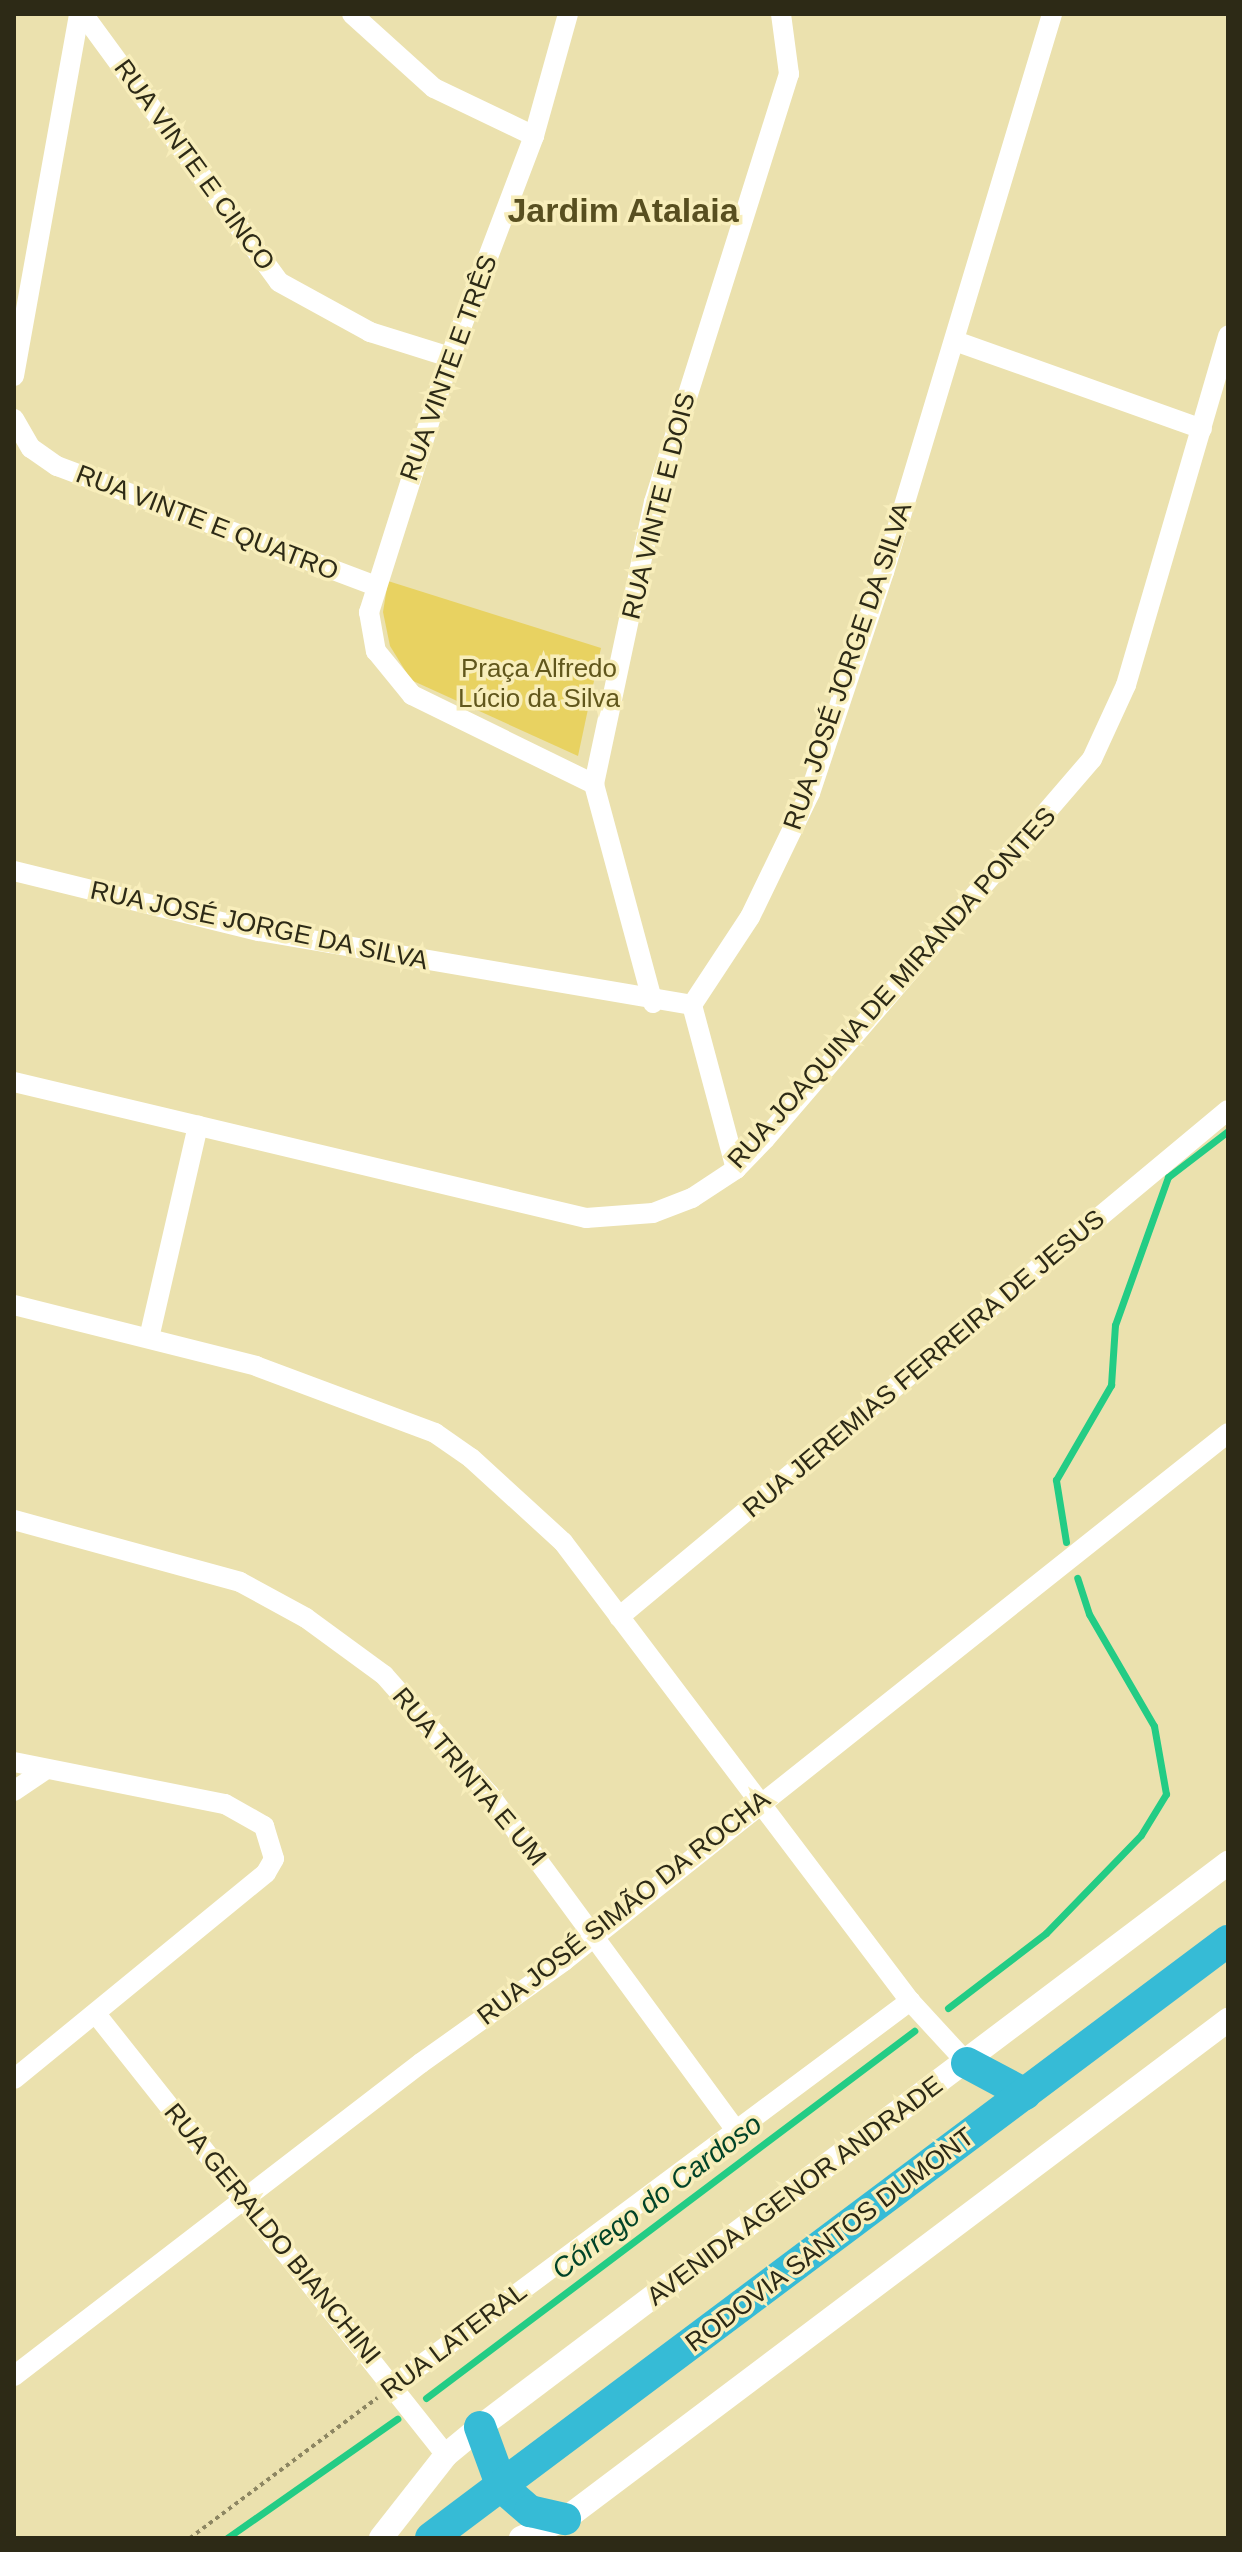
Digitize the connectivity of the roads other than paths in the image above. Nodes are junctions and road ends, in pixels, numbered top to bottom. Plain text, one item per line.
1 (81, 14) edge
2 (352, 14) edge
3 (568, 14) edge
4 (781, 14) edge
5 (1052, 14) edge
6 (534, 136) junction
7 (1228, 336) edge
8 (955, 341) junction
9 (450, 357) junction
10 (14, 376) edge
11 (14, 419) edge
12 (1202, 429) junction
13 (374, 585) junction
14 (594, 784) junction
15 (14, 871) edge
16 (653, 1003) junction
17 (692, 1005) junction
18 (14, 1082) edge
19 (1228, 1110) edge
20 (198, 1126) junction
21 (736, 1169) junction
22 (14, 1305) edge
23 (149, 1338) junction
24 (1228, 1433) edge
25 (14, 1520) edge
26 (619, 1617) junction
27 (14, 1762) edge
28 (45, 1770) junction
29 (14, 1791) edge
30 (764, 1800) junction
31 (1228, 1863) edge
32 (597, 1935) junction
33 (1228, 1941) edge
34 (910, 2001) junction
35 (96, 2014) junction
36 (1228, 2020) edge
37 (967, 2063) junction
38 (14, 2079) edge
39 (1025, 2094) junction
40 (736, 2130) junction
41 (246, 2202) junction
42 (14, 2376) edge
43 (393, 2386) junction
44 (480, 2427) junction
45 (446, 2455) junction
46 (502, 2487) junction
47 (565, 2519) junction
48 (381, 2538) edge
49 (431, 2538) edge
50 (521, 2538) edge

1 - 9 street, RUA VINTE E CINCO
1 - 10 street
2 - 6 street
3 - 6 street, RUA VINTE E TRÊS
4 - 14 street, RUA VINTE E DOIS
5 - 8 street, RUA JOSÉ JORGE DA SILVA
6 - 9 street, RUA VINTE E TRÊS
7 - 12 street, RUA JOAQUINA DE MIRANDA PONTES
8 - 12 street
8 - 17 street, RUA JOSÉ JORGE DA SILVA
9 - 13 street, RUA VINTE E TRÊS
11 - 13 street, RUA VINTE E QUATRO
12 - 21 street, RUA JOAQUINA DE MIRANDA PONTES
13 - 14 street
14 - 16 street, RUA VINTE E DOIS
15 - 16 street, RUA JOSÉ JORGE DA SILVA
16 - 17 street, RUA JOSÉ JORGE DA SILVA
17 - 21 street
18 - 20 street, RUA JOAQUINA DE MIRANDA PONTES
19 - 26 street, RUA JEREMIAS FERREIRA DE JESUS
20 - 21 street, RUA JOAQUINA DE MIRANDA PONTES
20 - 23 street
22 - 23 street
23 - 26 street
24 - 30 street, RUA JOSÉ SIMÃO DA ROCHA
25 - 32 street, RUA TRINTA E UM
26 - 30 street
27 - 28 street
28 - 29 street
28 - 35 street
30 - 32 street, RUA JOSÉ SIMÃO DA ROCHA
30 - 34 street
31 - 37 street, AVENIDA AGENOR ANDRADE
32 - 40 street, RUA TRINTA E UM
32 - 41 street, RUA JOSÉ SIMÃO DA ROCHA
33 - 39 highway, RODOVIA SANTOS DUMONT
34 - 37 street
34 - 40 street, RUA LATERAL
35 - 38 street
35 - 41 street, RUA GERALDO BIANCHINI
36 - 47 street
37 - 39 highway
37 - 44 street, AVENIDA AGENOR ANDRADE
39 - 46 highway, RODOVIA SANTOS DUMONT
40 - 43 street, RUA LATERAL
41 - 42 street, RUA JOSÉ SIMÃO DA ROCHA
41 - 43 street, RUA GERALDO BIANCHINI
43 - 45 street, RUA GERALDO BIANCHINI
44 - 45 street, AVENIDA AGENOR ANDRADE
44 - 46 highway
45 - 48 street, AVENIDA AGENOR ANDRADE
46 - 47 highway
46 - 49 highway, RODOVIA SANTOS DUMONT
47 - 50 street

